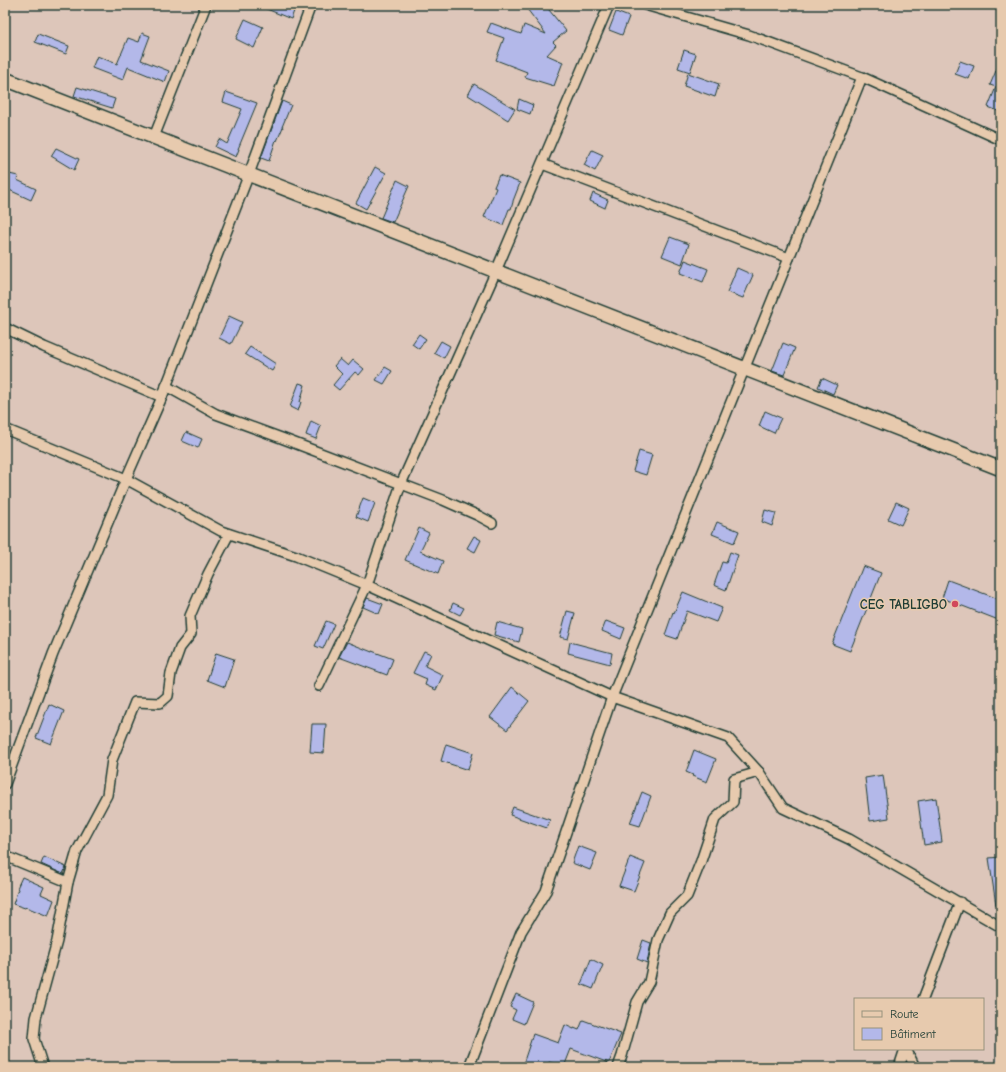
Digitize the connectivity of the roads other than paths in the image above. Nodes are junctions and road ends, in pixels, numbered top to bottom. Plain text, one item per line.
1 (206, 5) edge
2 (311, 5) edge
3 (609, 5) edge
4 (645, 5) edge
5 (862, 77) junction
6 (5, 79) edge
7 (154, 137) junction
8 (1001, 140) edge
9 (542, 164) junction
10 (249, 174) junction
11 (789, 258) junction
12 (496, 271) junction
13 (5, 328) edge
14 (745, 369) junction
15 (166, 386) junction
16 (162, 397) junction
17 (5, 429) edge
18 (1001, 469) edge
19 (126, 479) junction
20 (401, 484) junction
21 (492, 523) dead end
22 (229, 534) junction
23 (367, 585) junction
24 (319, 686) dead end
25 (612, 697) junction
26 (8, 768) edge
27 (758, 772) junction
28 (5, 784) edge
29 (5, 856) edge
30 (68, 882) junction
31 (960, 902) junction
32 (1001, 927) edge
33 (923, 998) edge
34 (906, 1050) edge
35 (906, 1050) edge
36 (43, 1067) edge
37 (469, 1067) edge
38 (618, 1067) edge
39 (899, 1067) edge
40 (915, 1067) edge

1 - 7 street
2 - 10 street
3 - 9 street
4 - 5 street
5 - 8 street
5 - 11 street
6 - 7 street
7 - 10 street
9 - 11 street
9 - 12 street
10 - 12 street
10 - 15 street
11 - 14 street
12 - 14 street
12 - 20 street
13 - 16 street
14 - 18 street
14 - 25 street
15 - 16 street
15 - 20 street
16 - 19 street
17 - 19 street
19 - 22 street
19 - 26 street
20 - 21 street
20 - 23 street
22 - 23 street
22 - 30 street
23 - 24 street
23 - 25 street
25 - 27 street
25 - 37 street
26 - 28 street
27 - 31 street
27 - 38 street
29 - 30 street
30 - 36 street
31 - 32 street
31 - 33 street
34 - 39 street
35 - 40 street

